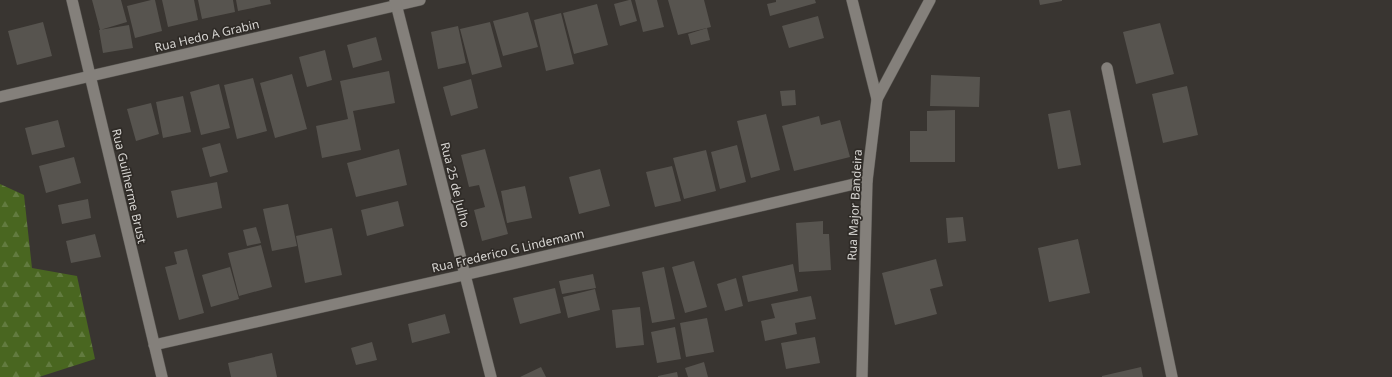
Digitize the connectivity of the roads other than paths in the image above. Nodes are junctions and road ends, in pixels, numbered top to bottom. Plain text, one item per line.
1 (72, 0) edge
2 (420, 0) edge
3 (852, 0) edge
4 (930, 0) edge
5 (395, 3) edge
6 (1107, 68) dead end
7 (90, 76) junction
8 (0, 97) edge
9 (877, 99) junction
10 (867, 181) junction
11 (464, 275) junction
12 (154, 345) junction
13 (162, 377) edge
14 (491, 377) edge
15 (862, 377) edge
16 (1172, 377) edge

1 - 7 street, Rua Guilherme Brust
2 - 5 street, Rua Hedo A Grabin
3 - 9 street
4 - 9 street, Rua Major Bandeira
5 - 7 street, Rua Hedo A Grabin
5 - 11 street, Rua 25 de Julho
6 - 16 street
7 - 8 street, Rua Hedo A Grabin
7 - 12 street, Rua Guilherme Brust
9 - 10 street, Rua Major Bandeira
10 - 11 street, Rua Frederico G Lindemann
10 - 15 street, Rua Major Bandeira
11 - 12 street, Rua Frederico G Lindemann
11 - 14 street, Rua 25 de Julho
12 - 13 street, Rua Guilherme Brust

